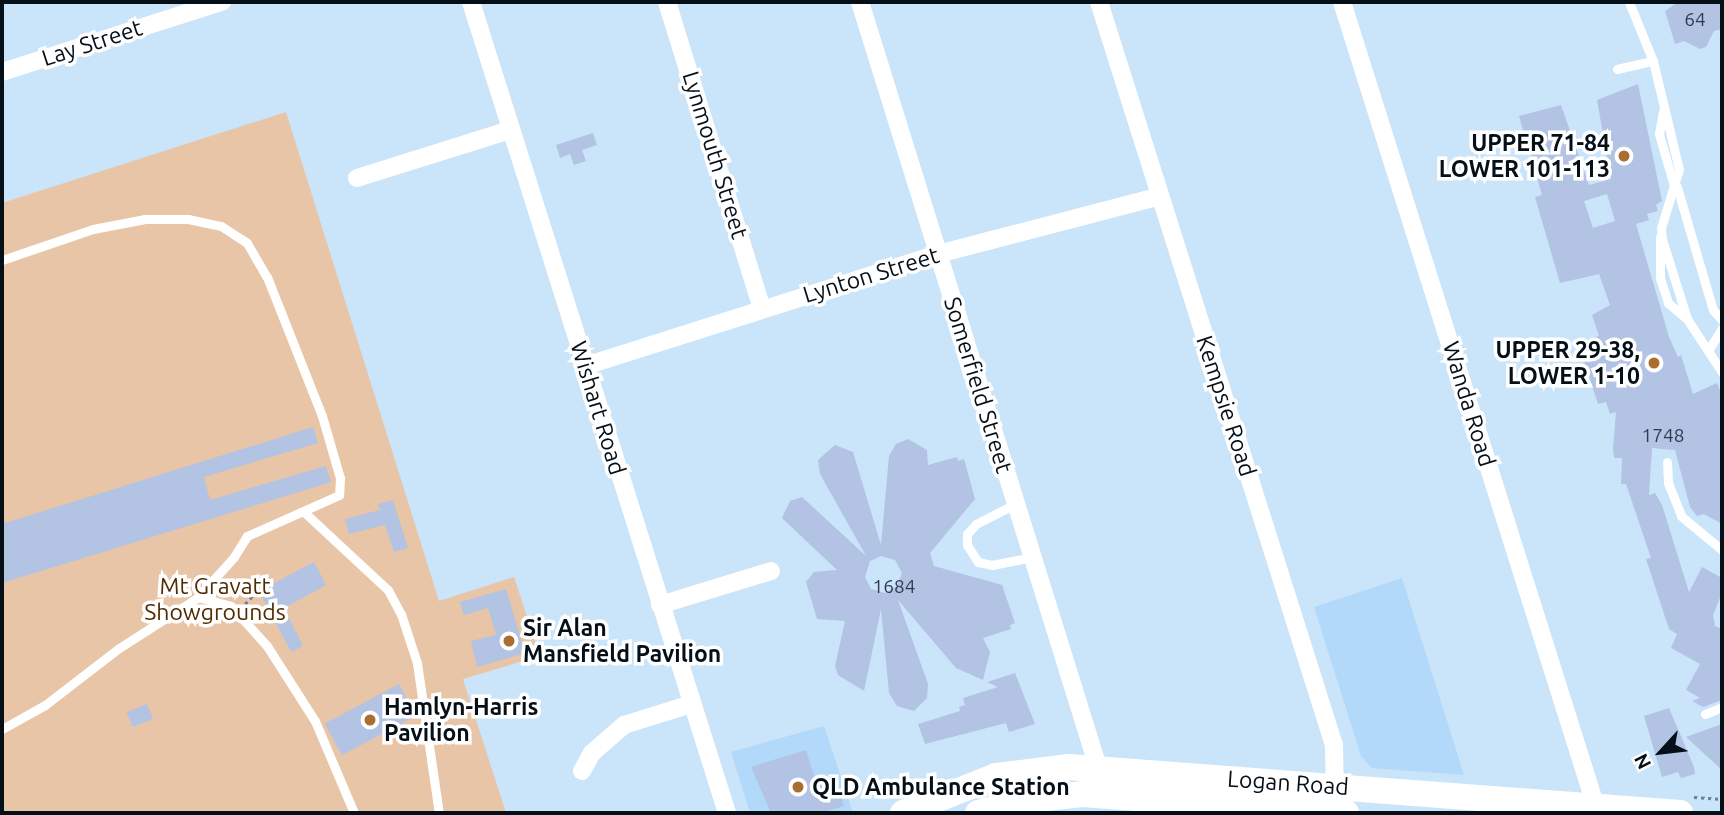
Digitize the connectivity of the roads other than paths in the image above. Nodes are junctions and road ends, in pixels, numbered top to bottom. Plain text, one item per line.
1 (222, 2) edge
2 (471, 2) edge
3 (667, 2) edge
4 (860, 2) edge
5 (1099, 2) edge
6 (1342, 2) edge
7 (1629, 2) edge
8 (1653, 61) junction
9 (1617, 69) dead end
10 (2, 72) edge
11 (510, 130) junction
12 (358, 178) dead end
13 (1676, 187) junction
14 (1160, 196) junction
15 (938, 254) junction
16 (2, 260) edge
17 (762, 308) junction
18 (1722, 320) edge
19 (1722, 328) edge
20 (1709, 349) junction
21 (585, 366) junction
22 (1722, 372) edge
23 (1667, 463) dead end
24 (1015, 503) junction
25 (304, 512) junction
26 (1722, 550) edge
27 (1032, 557) junction
28 (771, 570) dead end
29 (198, 597) junction
30 (660, 605) junction
31 (691, 704) junction
32 (1722, 707) edge
33 (1705, 714) dead end
34 (2, 729) edge
35 (1098, 767) junction
36 (582, 771) dead end
37 (1338, 804) edge
38 (1596, 807) junction
39 (354, 813) edge
40 (439, 813) edge
41 (727, 813) edge
42 (903, 813) edge
43 (978, 813) edge
44 (1680, 813) edge

1 - 10 street, Lay Street
2 - 11 street, Wishart Road
3 - 17 street, Lynmouth Street
4 - 15 street, Somerfield Street
5 - 14 street, Kempsie Road
6 - 38 street, Wanda Road
7 - 8 lane
8 - 9 lane
8 - 13 lane
11 - 12 street
11 - 21 street, Wishart Road
13 - 18 lane
13 - 20 lane
14 - 15 street, Lynton Street
14 - 37 street, Kempsie Road
15 - 17 street, Lynton Street
15 - 24 street, Somerfield Street
16 - 25 lane
17 - 21 street, Lynton Street
19 - 20 lane
20 - 22 lane
21 - 30 street, Wishart Road
23 - 26 lane
24 - 27 street, Somerfield Street
24 - 27 lane
25 - 29 lane
25 - 40 lane
27 - 35 street, Somerfield Street
28 - 30 street
29 - 34 lane
29 - 39 lane
30 - 31 street, Wishart Road
31 - 36 street
31 - 41 street, Wishart Road
32 - 33 lane
35 - 37 main road, Logan Road
35 - 42 main road, Logan Road
37 - 38 main road, Logan Road
37 - 43 main road, Logan Road
38 - 44 main road, Logan Road

